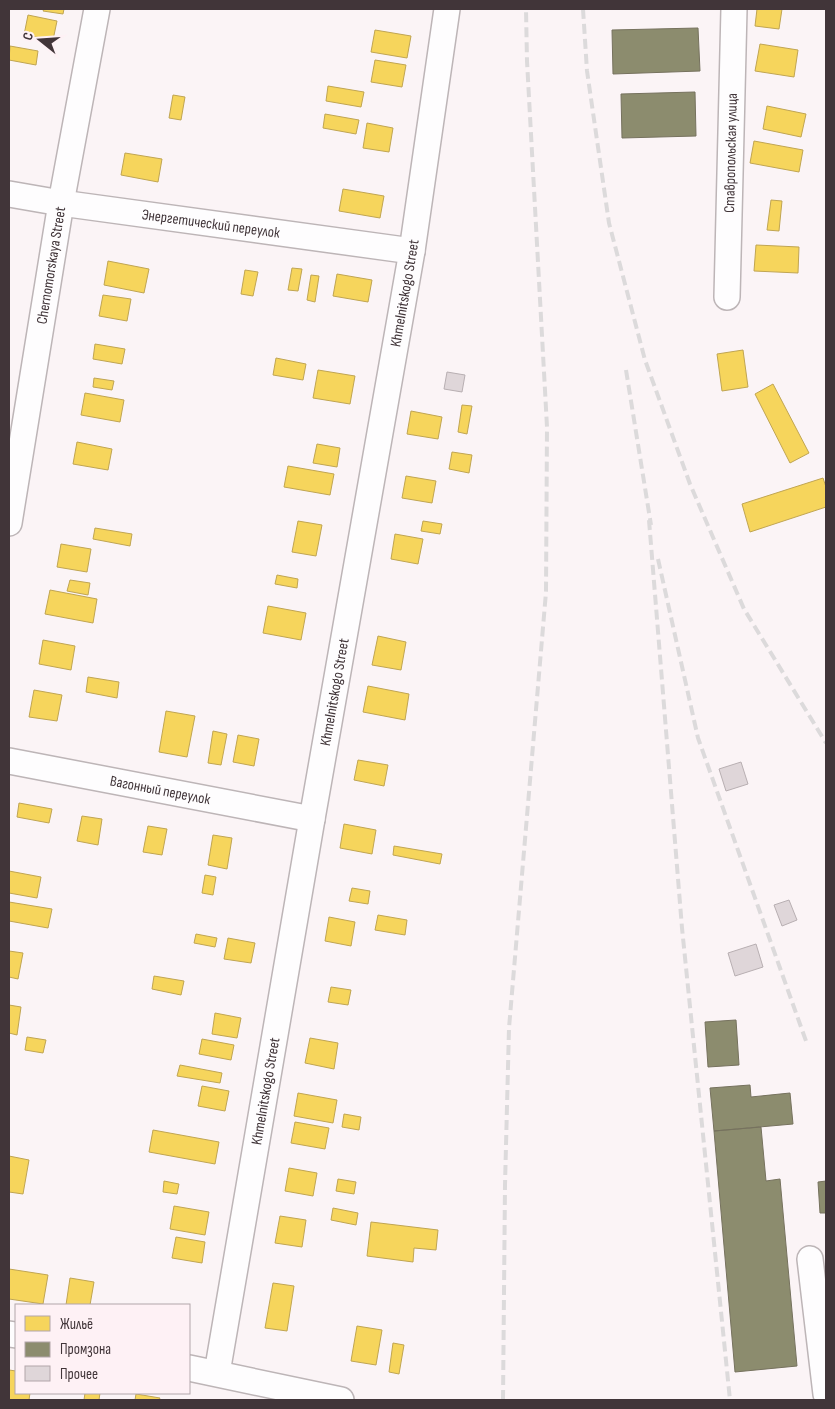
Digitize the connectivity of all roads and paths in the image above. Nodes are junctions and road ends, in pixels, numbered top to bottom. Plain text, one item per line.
1 (97, 9) edge
2 (447, 9) edge
3 (734, 9) edge
4 (9, 194) edge
5 (61, 203) junction
6 (412, 252) junction
7 (727, 297) dead end
8 (9, 523) edge
9 (9, 761) edge
10 (312, 819) junction
11 (810, 1259) dead end
12 (190, 1368) edge
13 (217, 1373) junction
14 (826, 1394) edge
15 (341, 1400) edge

1 - 5 street, Chernomorskaya Street
2 - 6 street, Khmelnitskogo Street
3 - 7 street, Ставропольская улица
4 - 5 street, Энергетический переулок
5 - 6 street, Энергетический переулок
5 - 8 street, Chernomorskaya Street
6 - 10 street, Khmelnitskogo Street
9 - 10 street, Вагонный переулок
10 - 13 street, Khmelnitskogo Street
11 - 14 street
12 - 13 street
13 - 15 street

